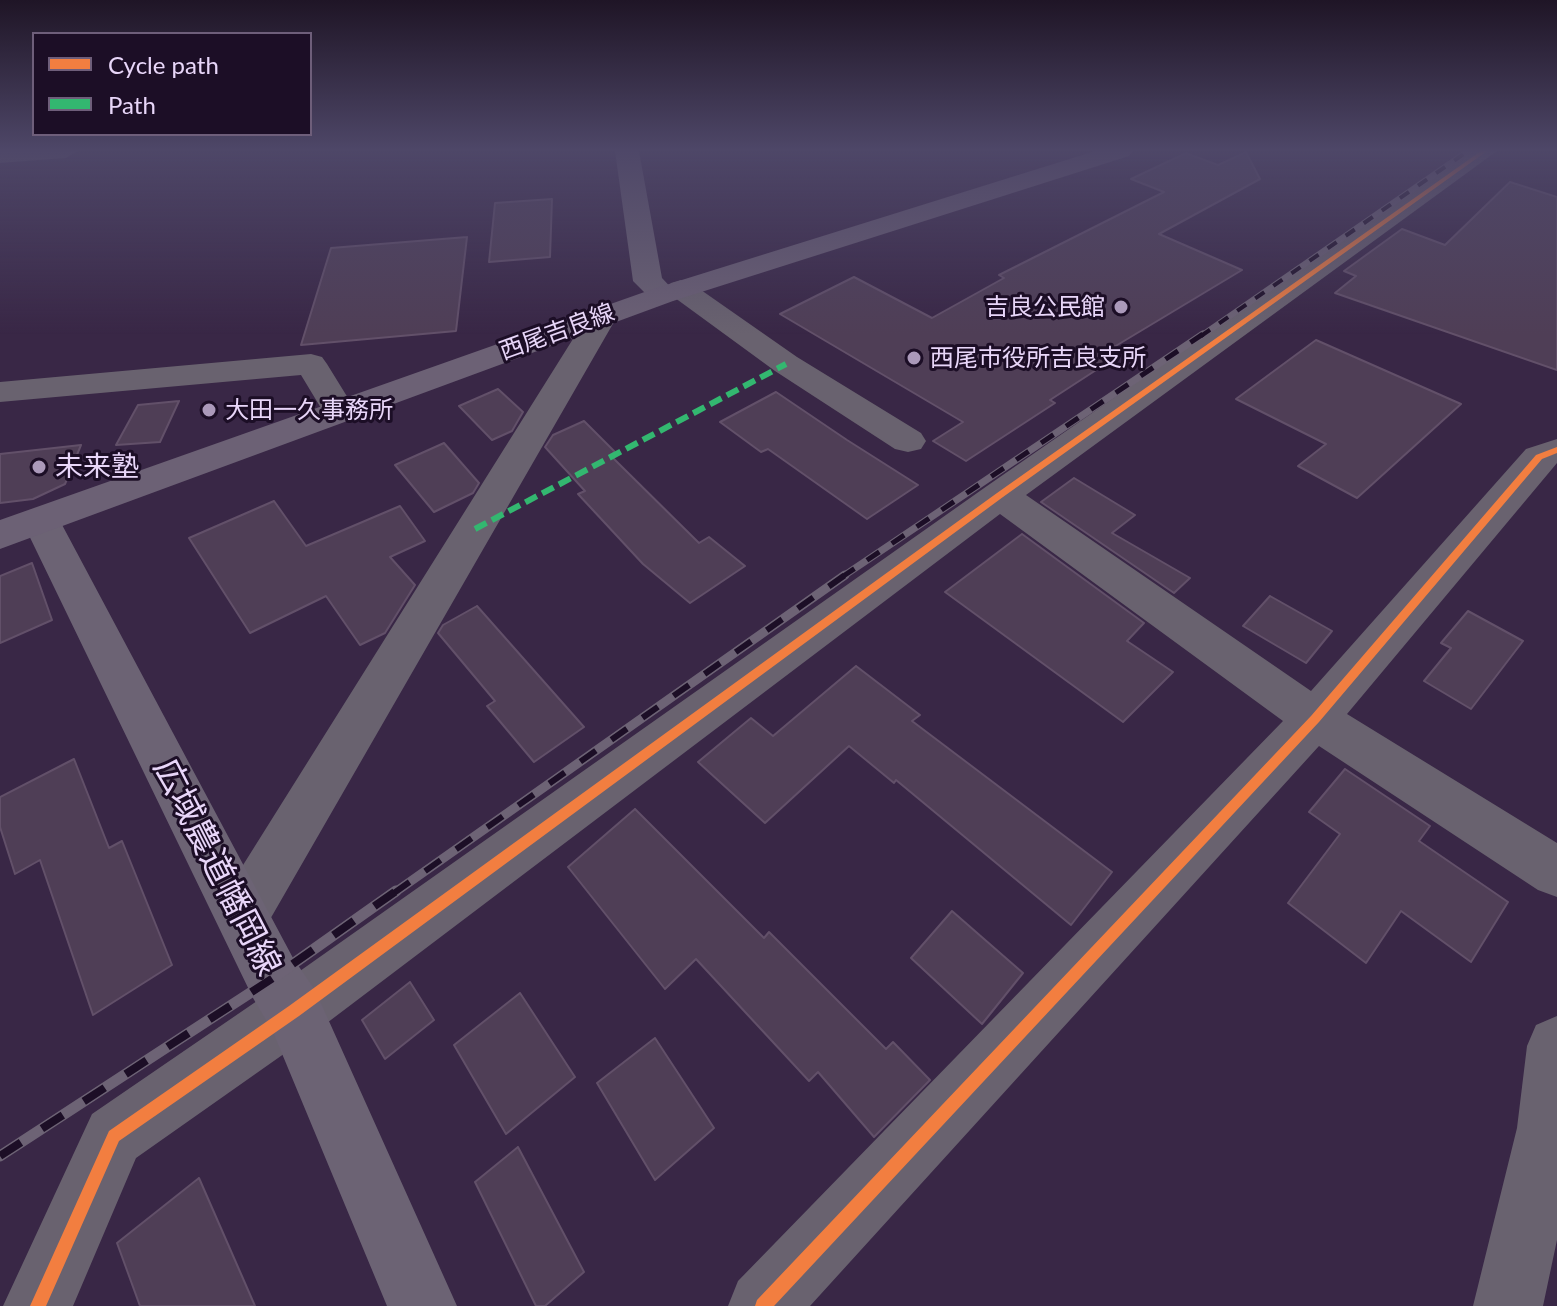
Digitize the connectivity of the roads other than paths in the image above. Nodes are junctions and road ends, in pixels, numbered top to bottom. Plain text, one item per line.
1 (637, 212) edge
2 (927, 212) edge
3 (1399, 212) edge
4 (672, 292) junction
5 (603, 315) junction
6 (0, 392) edge
7 (339, 411) junction
8 (908, 441) dead end
9 (1557, 450) edge
10 (1000, 495) junction
11 (20, 528) edge
12 (1315, 719) junction
13 (1557, 872) edge
14 (242, 916) junction
15 (294, 1011) junction
16 (1557, 1046) edge
17 (38, 1306) edge
18 (422, 1306) edge
19 (763, 1306) edge
20 (1508, 1306) edge

1 - 4 street
2 - 4 main road, 西尾吉良線
3 - 10 street
4 - 5 main road, 西尾吉良線
4 - 8 street
5 - 7 main road, 西尾吉良線
5 - 14 street
6 - 7 street
7 - 11 main road, 西尾吉良線
9 - 12 street
10 - 12 street
10 - 15 street
11 - 14 street, 広域農道幡岡線
12 - 13 street
12 - 19 street
14 - 15 street, 広域農道幡岡線
15 - 17 street
15 - 18 street, 広域農道幡岡線
16 - 20 street

